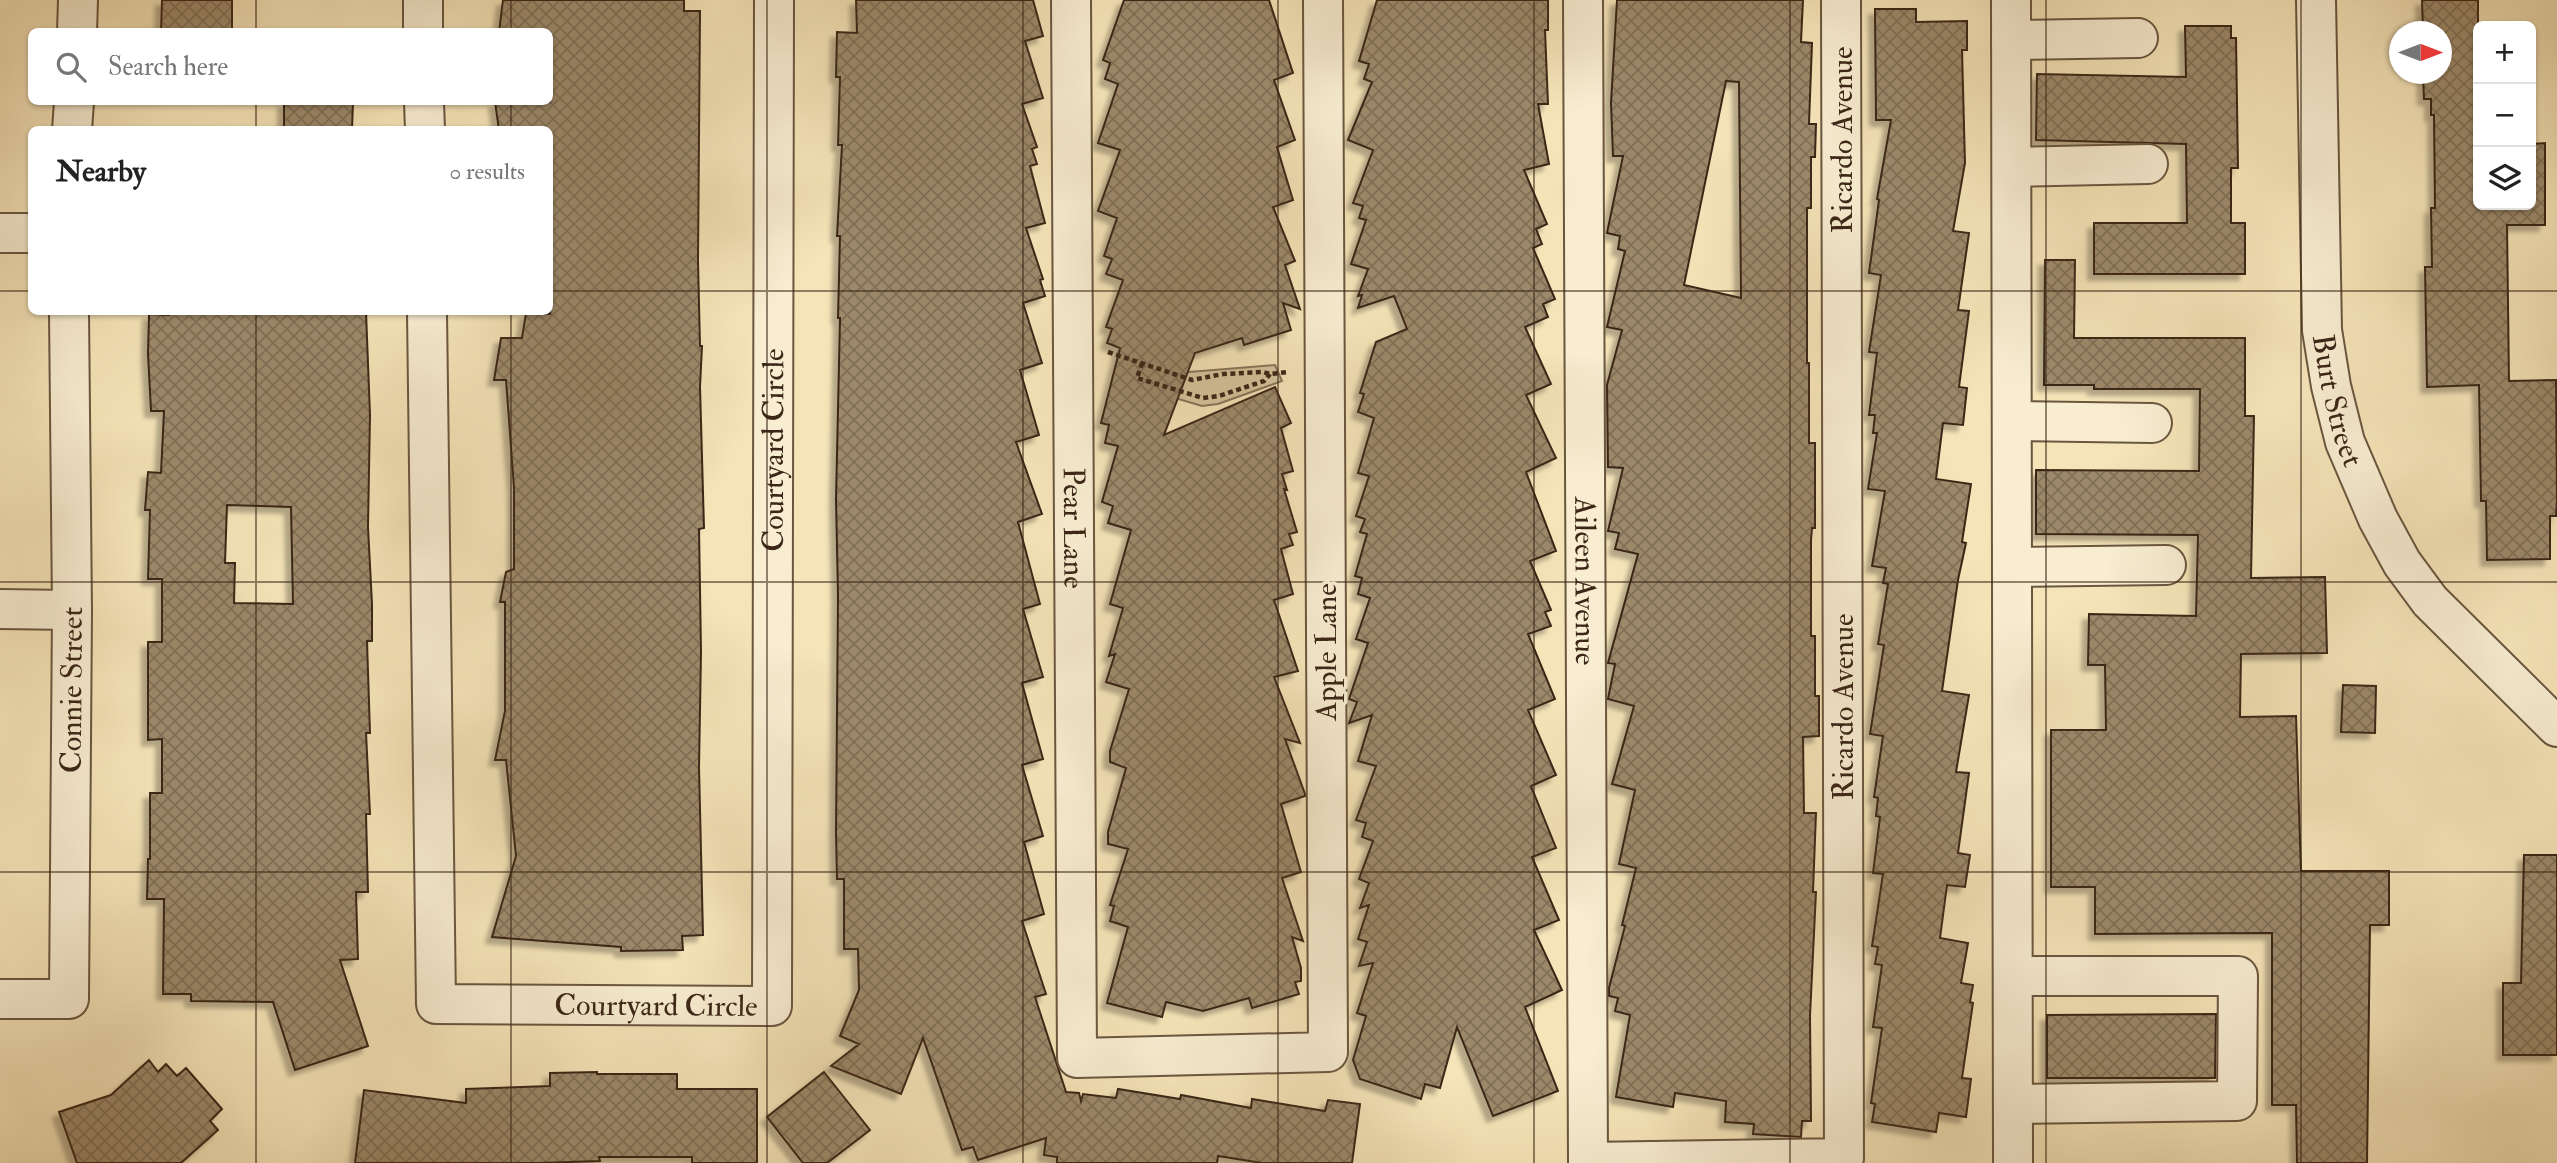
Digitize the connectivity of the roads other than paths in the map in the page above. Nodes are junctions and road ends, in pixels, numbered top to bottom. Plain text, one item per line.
1 (78, 0) edge
2 (423, 0) edge
3 (774, 0) edge
4 (1071, 0) edge
5 (1323, 0) edge
6 (1583, 0) edge
7 (1842, 0) edge
8 (2011, 0) edge
9 (2316, 0) edge
10 (76, 28) edge
11 (423, 28) edge
12 (2138, 38) dead end
13 (2011, 40) junction
14 (74, 105) edge
15 (424, 105) edge
16 (72, 126) edge
17 (425, 126) edge
18 (2148, 164) dead end
19 (2012, 167) junction
20 (0, 233) edge
21 (28, 233) edge
22 (69, 315) edge
23 (427, 315) edge
24 (2012, 421) junction
25 (2152, 423) dead end
26 (2166, 565) dead end
27 (2012, 567) junction
28 (0, 609) edge
29 (72, 610) junction
30 (2552, 711) edge
31 (2013, 976) junction
32 (0, 999) edge
33 (1077, 1058) joint
34 (2013, 1104) junction
35 (1588, 1162) edge
36 (2013, 1163) edge

1 - 10 street
2 - 11 street
3 - 23 street, Courtyard Circle
4 - 33 street, Pear Lane
5 - 33 street, Apple Lane
6 - 35 street, Aileen Avenue
7 - 35 street, Ricardo Avenue
8 - 13 street
9 - 30 street, Burt Street
12 - 13 street
13 - 19 street
14 - 16 street
15 - 17 street
18 - 19 street
19 - 24 street
20 - 21 street
22 - 29 street, Connie Street
24 - 25 street
24 - 27 street
26 - 27 street
27 - 31 street
28 - 29 street
29 - 32 street, Connie Street
31 - 34 street
31 - 34 street
34 - 36 street

